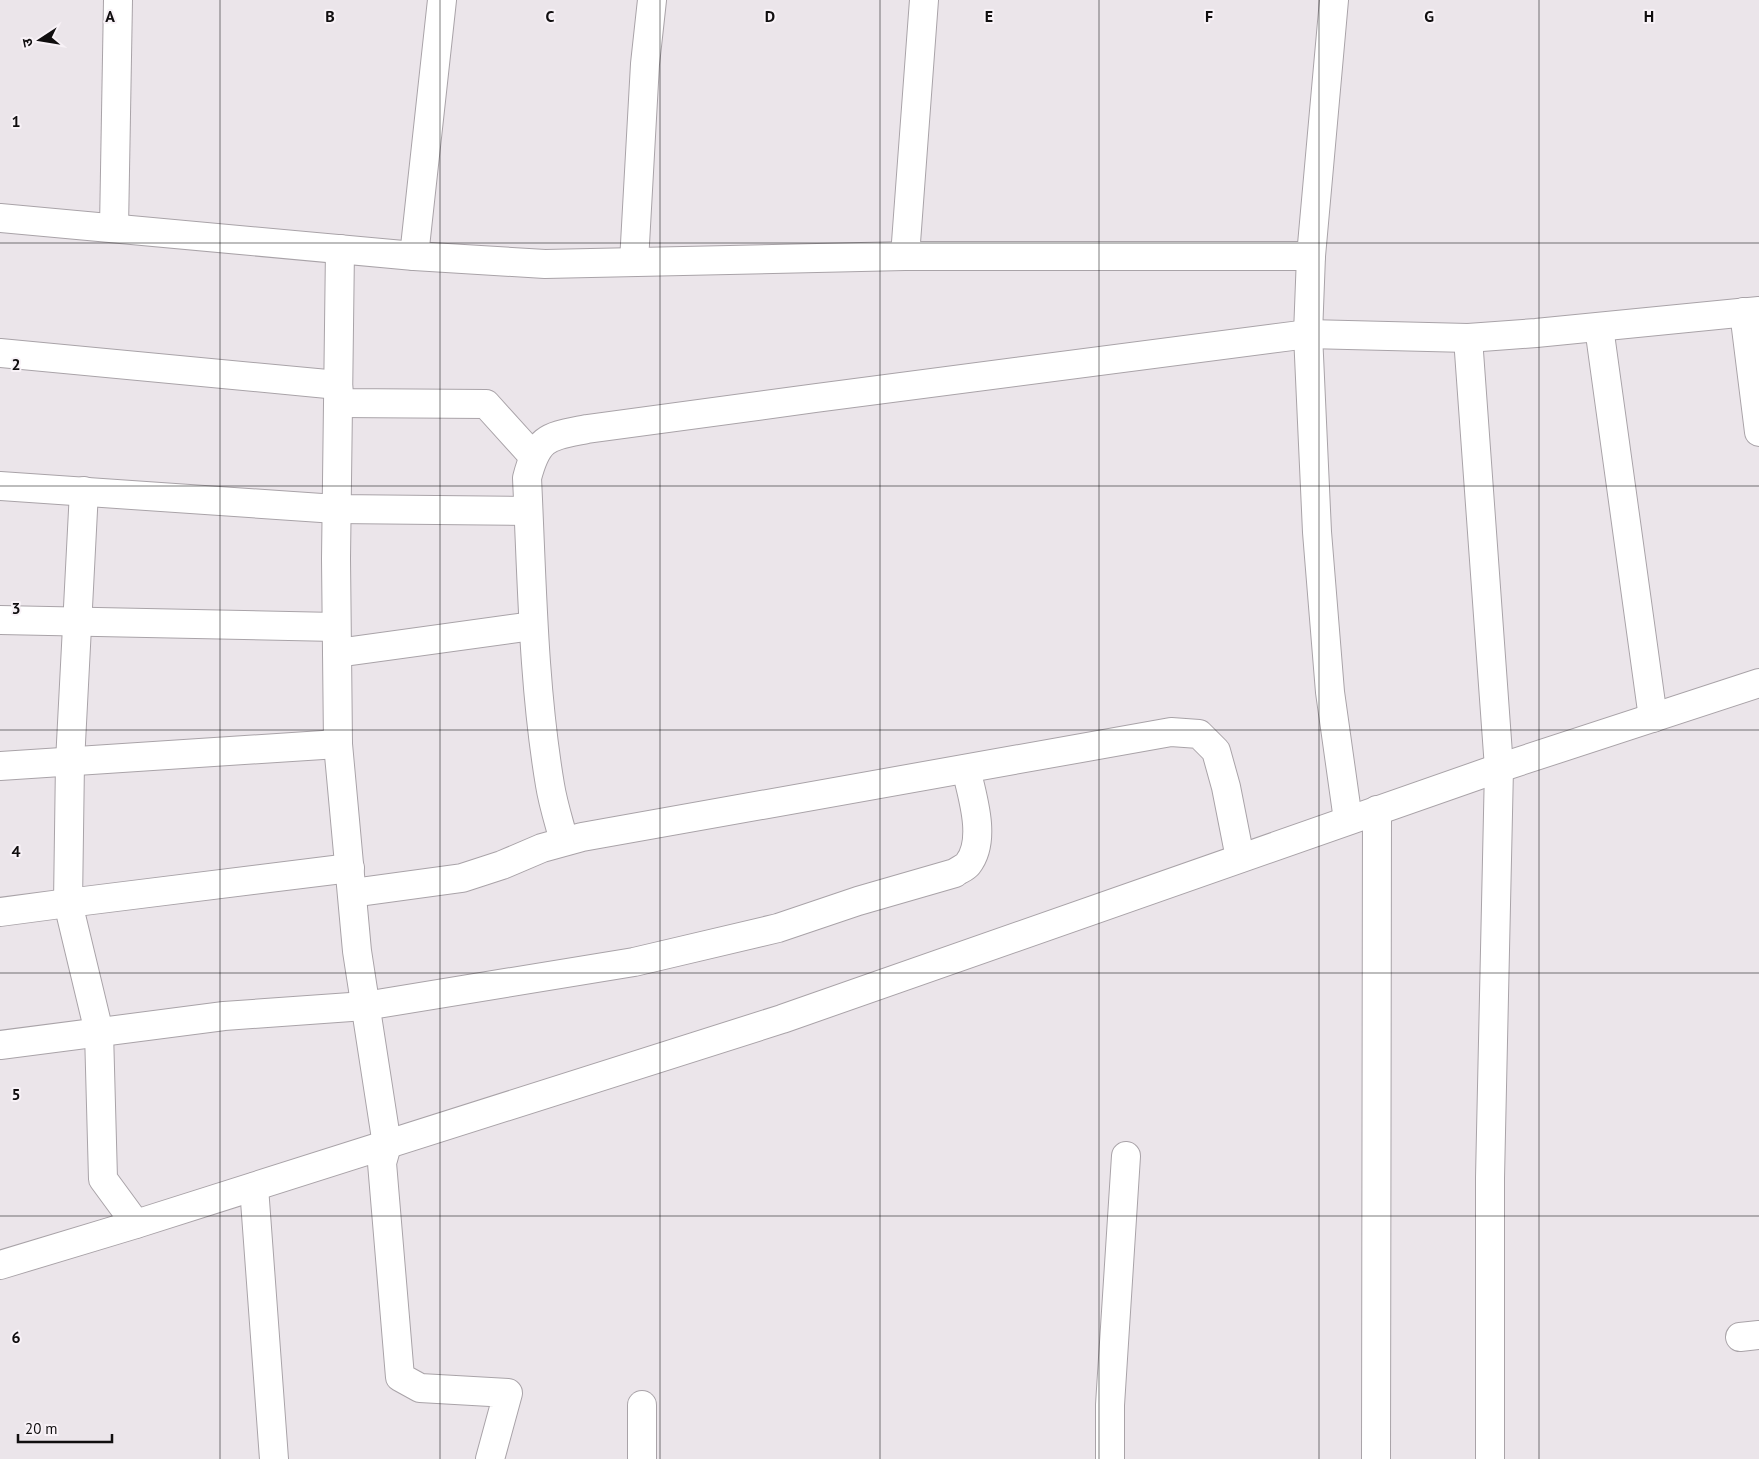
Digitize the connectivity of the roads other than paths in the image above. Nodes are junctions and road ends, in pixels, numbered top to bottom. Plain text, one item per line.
1 (118, 0) edge
2 (442, 0) edge
3 (652, 0) edge
4 (924, 0) edge
5 (1334, 0) edge
6 (0, 218) edge
7 (114, 228) junction
8 (340, 249) junction
9 (414, 256) junction
10 (905, 256) junction
11 (1311, 256) junction
12 (634, 262) junction
13 (1751, 312) edge
14 (1599, 327) junction
15 (1308, 334) junction
16 (1468, 338) junction
17 (0, 353) edge
18 (338, 385) junction
19 (1759, 432) edge
20 (533, 456) junction
21 (0, 486) edge
22 (84, 491) junction
23 (336, 509) junction
24 (528, 511) junction
25 (0, 620) edge
26 (76, 621) junction
27 (533, 626) junction
28 (337, 640) junction
29 (1759, 684) edge
30 (1653, 718) junction
31 (338, 744) junction
32 (70, 762) junction
33 (0, 766) edge
34 (966, 768) junction
35 (1498, 768) junction
36 (1377, 810) junction
37 (1348, 820) junction
38 (564, 841) junction
39 (1240, 858) junction
40 (351, 881) junction
41 (68, 903) junction
42 (0, 912) edge
43 (365, 1006) junction
44 (99, 1032) junction
45 (0, 1046) edge
46 (387, 1144) junction
47 (1126, 1156) dead end
48 (254, 1187) junction
49 (136, 1224) junction
50 (0, 1265) edge
51 (642, 1405) dead end
52 (274, 1459) edge
53 (490, 1459) edge
54 (642, 1459) edge
55 (1110, 1459) edge
56 (1376, 1459) edge
57 (1490, 1459) edge

1 - 7 street
2 - 9 street
3 - 12 street
4 - 10 street
5 - 11 street
6 - 7 street
7 - 8 street
8 - 9 street
8 - 18 street
9 - 12 street
10 - 11 street
10 - 12 street
11 - 15 street
13 - 14 street
13 - 19 street
14 - 16 street
14 - 30 street
15 - 16 street
15 - 20 street
15 - 37 street
16 - 35 street
17 - 18 street
18 - 20 street
18 - 23 street
20 - 24 street
21 - 22 street
22 - 23 street
22 - 26 street
23 - 24 street
23 - 28 street
24 - 27 street
25 - 26 street
26 - 28 street
26 - 32 street
27 - 28 street
27 - 38 street
28 - 31 street
29 - 30 street
30 - 35 street
31 - 32 street
31 - 40 street
32 - 33 street
32 - 41 street
34 - 38 street
34 - 39 street
34 - 43 street
35 - 36 street
35 - 57 street
36 - 37 street
36 - 56 street
37 - 39 street
38 - 40 street
39 - 46 street
40 - 41 street
40 - 43 street
41 - 42 street
41 - 44 street
43 - 44 street
43 - 46 street
44 - 45 street
44 - 49 street
46 - 48 street
46 - 53 street
47 - 55 street
48 - 49 street
48 - 52 street
49 - 50 street
51 - 54 street

